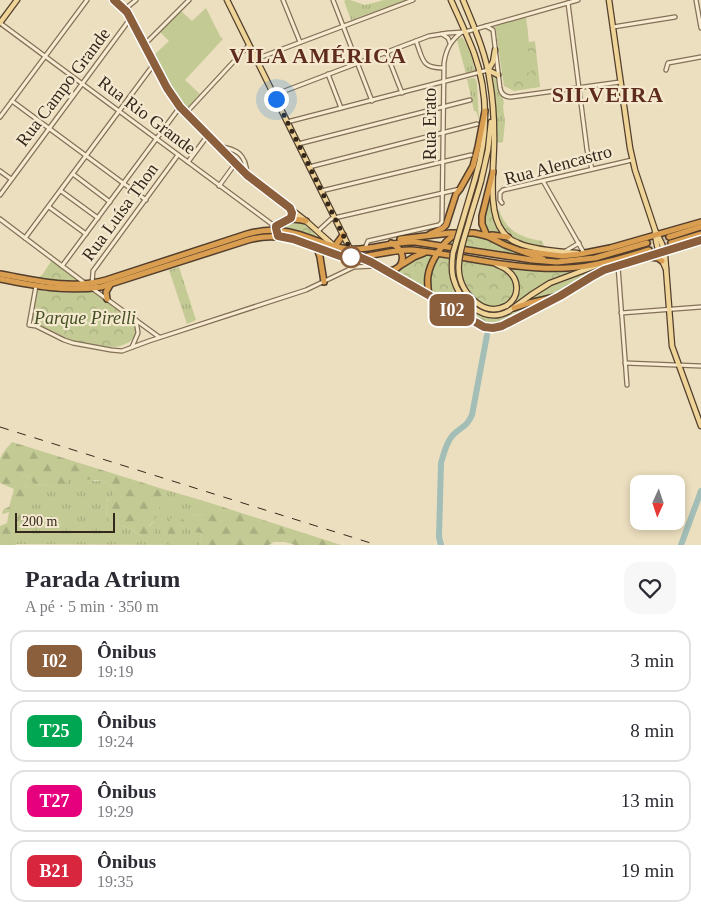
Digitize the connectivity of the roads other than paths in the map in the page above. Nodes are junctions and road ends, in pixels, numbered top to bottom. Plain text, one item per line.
1 (87, 0) edge
2 (114, 0) edge
3 (136, 0) edge
4 (189, 0) edge
5 (227, 0) edge
6 (283, 0) edge
7 (333, 0) edge
8 (413, 0) edge
9 (451, 0) edge
10 (463, 0) edge
11 (578, 0) edge
12 (609, 0) edge
13 (696, 0) edge
14 (14, 1) edge
15 (568, 3) junction
16 (125, 9) junction
17 (675, 17) dead end
18 (130, 19) junction
19 (0, 23) edge
20 (343, 26) junction
21 (486, 26) junction
22 (612, 27) junction
23 (701, 28) edge
24 (476, 29) junction
25 (463, 32) junction
26 (442, 34) junction
27 (416, 41) junction
28 (300, 42) junction
29 (450, 43) junction
30 (144, 45) junction
31 (249, 45) junction
32 (495, 50) junction
33 (386, 52) junction
34 (45, 56) junction
35 (701, 57) edge
36 (256, 59) junction
37 (358, 63) junction
38 (154, 64) junction
39 (444, 68) junction
40 (488, 70) junction
41 (666, 70) dead end
42 (480, 72) junction
43 (328, 74) junction
44 (498, 75) junction
45 (444, 82) junction
46 (620, 82) junction
47 (82, 84) junction
48 (579, 87) junction
49 (402, 93) junction
50 (274, 95) junction
51 (12, 100) junction
52 (470, 100) dead end
53 (372, 101) junction
54 (180, 107) junction
55 (444, 107) junction
56 (341, 108) junction
57 (119, 111) junction
58 (484, 111) junction
59 (492, 111) junction
60 (186, 113) junction
61 (0, 117) edge
62 (287, 122) junction
63 (477, 124) dead end
64 (49, 128) junction
65 (444, 132) junction
66 (208, 135) junction
67 (157, 139) junction
68 (298, 144) junction
69 (218, 146) junction
70 (178, 155) junction
71 (471, 155) dead end
72 (86, 156) junction
73 (632, 160) junction
74 (188, 162) junction
75 (443, 162) junction
76 (235, 164) junction
77 (309, 167) junction
78 (592, 169) junction
79 (0, 171) edge
80 (494, 172) junction
81 (72, 174) junction
82 (247, 175) junction
83 (11, 179) junction
84 (543, 181) junction
85 (124, 183) junction
86 (219, 186) junction
87 (460, 189) junction
88 (60, 190) junction
89 (321, 191) junction
90 (443, 192) junction
91 (0, 195) edge
92 (146, 200) junction
93 (110, 202) junction
94 (502, 203) dead end
95 (49, 207) junction
96 (290, 208) junction
97 (98, 218) junction
98 (334, 218) junction
99 (290, 219) junction
100 (1, 221) edge
101 (306, 221) junction
102 (701, 222) edge
103 (701, 227) edge
104 (671, 231) junction
105 (317, 232) junction
106 (277, 233) junction
107 (458, 233) junction
108 (656, 233) junction
109 (86, 234) junction
110 (701, 234) edge
111 (343, 235) junction
112 (425, 236) junction
113 (487, 236) junction
114 (508, 237) junction
115 (669, 237) tunnel mouth
116 (25, 238) junction
117 (640, 239) junction
118 (701, 240) edge
119 (391, 243) junction
120 (578, 243) junction
121 (673, 245) junction
122 (335, 246) junction
123 (442, 246) junction
124 (316, 248) junction
125 (365, 248) junction
126 (350, 249) junction
127 (401, 250) junction
128 (522, 251) junction
129 (662, 251) junction
130 (428, 252) junction
131 (564, 252) junction
132 (587, 252) junction
133 (438, 254) junction
134 (646, 256) junction
135 (359, 257) junction
136 (548, 261) junction
137 (662, 261) junction
138 (492, 262) junction
139 (604, 263) junction
140 (376, 265) junction
141 (401, 265) junction
142 (62, 266) junction
143 (618, 266) junction
144 (666, 269) junction
145 (388, 272) junction
146 (0, 274) edge
147 (0, 279) edge
148 (324, 282) junction
149 (90, 285) junction
150 (110, 285) junction
151 (36, 286) junction
152 (568, 291) junction
153 (428, 296) junction
154 (107, 299) junction
155 (701, 307) edge
156 (512, 310) junction
157 (669, 310) junction
158 (622, 313) junction
159 (136, 320) junction
160 (160, 337) junction
161 (131, 347) junction
162 (625, 363) junction
163 (678, 365) junction
164 (701, 366) edge
165 (627, 385) dead end
166 (701, 426) edge

1 - 34 street
2 - 16 main road
3 - 16 street
4 - 30 street
5 - 31 main road
6 - 28 street
7 - 20 street
8 - 20 street
9 - 25 main road
10 - 24 main road
11 - 15 street
12 - 22 main road
13 - 23 street
14 - 19 main road
15 - 21 street
15 - 48 street
16 - 18 main road
17 - 22 street
18 - 30 main road
18 - 47 street, Rua Campo Grande
19 - 34 street, Rua Rio Grande
20 - 28 street
20 - 37 street
21 - 24 street
21 - 32 street
22 - 46 main road
24 - 25 street
24 - 40 main road
25 - 26 street
25 - 29 street
25 - 42 main road
26 - 27 street
26 - 29 street
27 - 33 street
27 - 39 street
28 - 36 street
29 - 39 street, Rua Erato
30 - 38 main road
31 - 36 main road
31 - 60 street
32 - 40 main road
32 - 44 street
33 - 37 street
33 - 49 street
34 - 47 street, Rua Rio Grande
34 - 51 street
35 - 41 street
36 - 50 main road
37 - 43 street
37 - 53 street
38 - 54 main road
38 - 57 street
39 - 45 street, Rua Erato
40 - 42 street
40 - 44 main road
40 - 59 main road
42 - 45 street
42 - 58 main road
43 - 50 street
43 - 56 street
44 - 48 street
45 - 49 street
45 - 55 street, Rua Erato
46 - 48 street
46 - 73 main road
47 - 57 street, Rua Rio Grande
47 - 64 street, Rua Campo Grande
48 - 78 street
49 - 53 street
50 - 62 main road
51 - 61 street
51 - 64 street
52 - 55 street
53 - 56 street
54 - 60 main road
54 - 67 street
55 - 65 street, Rua Erato
55 - 68 street
56 - 62 street
57 - 67 street, Rua Rio Grande
57 - 72 street
58 - 87 highway
58 - 156 main road, bridge
59 - 80 main road
59 - 138 main road, bridge
60 - 66 main road
62 - 68 main road
63 - 65 street
64 - 72 street
64 - 83 street, Rua Campo Grande
65 - 75 street, Rua Erato
65 - 77 street
66 - 69 main road
66 - 74 street
67 - 70 street, Rua Rio Grande
67 - 85 street
68 - 77 main road
69 - 76 main road
69 - 82 street
70 - 74 street, Rua Rio Grande
70 - 92 street, Rua Luísa Thon
71 - 75 street
72 - 81 street
72 - 85 street
73 - 78 street, Rua Alencastro
73 - 108 main road
74 - 86 street, Rua Rio Grande
75 - 89 street
75 - 90 street, Rua Erato
76 - 82 main road
76 - 86 street
77 - 89 main road
78 - 84 street, Rua Alencastro
79 - 83 street
80 - 113 highway
80 - 114 main road
81 - 88 street
81 - 93 street
82 - 96 main road
83 - 91 street, Rua Campo Grande
84 - 94 street, Rua Alencastro
84 - 120 street
85 - 92 street
85 - 93 street
86 - 106 street, Rua Rio Grande
87 - 90 street
87 - 112 highway
88 - 95 street
88 - 97 street
89 - 98 main road
90 - 98 street
90 - 125 street, Rua Erato
92 - 149 street, Rua Luísa Thon
93 - 97 street
95 - 109 street
95 - 116 street
96 - 99 main road
96 - 101 main road
97 - 109 street
98 - 105 street
98 - 111 main road
99 - 101 highway
99 - 106 highway
100 - 116 street
101 - 105 main road
102 - 104 highway
103 - 115 highway
104 - 108 highway
104 - 121 highway
105 - 122 main road
106 - 122 highway
106 - 124 highway
106 - 149 highway
106 - 150 highway
107 - 112 highway
107 - 113 highway
107 - 123 highway
108 - 117 highway
108 - 129 main road
109 - 142 street
110 - 121 highway
111 - 122 highway
111 - 126 main road
112 - 119 highway
113 - 114 highway
113 - 128 highway
114 - 131 main road
116 - 142 street
117 - 132 highway
117 - 134 highway
118 - 121 highway
119 - 123 highway
119 - 125 highway
119 - 127 highway
120 - 131 street
120 - 132 street
121 - 129 highway
122 - 126 highway
123 - 133 highway
123 - 136 highway
124 - 135 highway
124 - 148 highway
125 - 126 highway
126 - 135 highway
127 - 130 highway
127 - 135 highway
127 - 141 highway
128 - 132 highway
128 - 136 highway
129 - 134 highway
129 - 137 main road
129 - 144 main road
130 - 133 highway
130 - 141 highway
131 - 132 main road
133 - 138 highway
133 - 153 highway
134 - 137 highway
134 - 143 highway
135 - 140 highway
136 - 139 highway
137 - 144 main road
138 - 139 highway
139 - 156 main road
140 - 145 highway
140 - 148 street
141 - 145 highway
142 - 149 street
143 - 152 highway
143 - 158 street
144 - 157 main road
145 - 153 highway
146 - 149 highway
147 - 151 highway
148 - 160 street
149 - 150 highway
149 - 151 highway
149 - 154 street
150 - 154 highway
151 - 161 street
152 - 153 highway
152 - 156 highway
154 - 159 street
155 - 157 street
157 - 158 street
157 - 163 main road
158 - 162 street
159 - 160 street
159 - 161 street
160 - 161 street
162 - 163 street
162 - 165 street
163 - 164 street
163 - 166 main road

